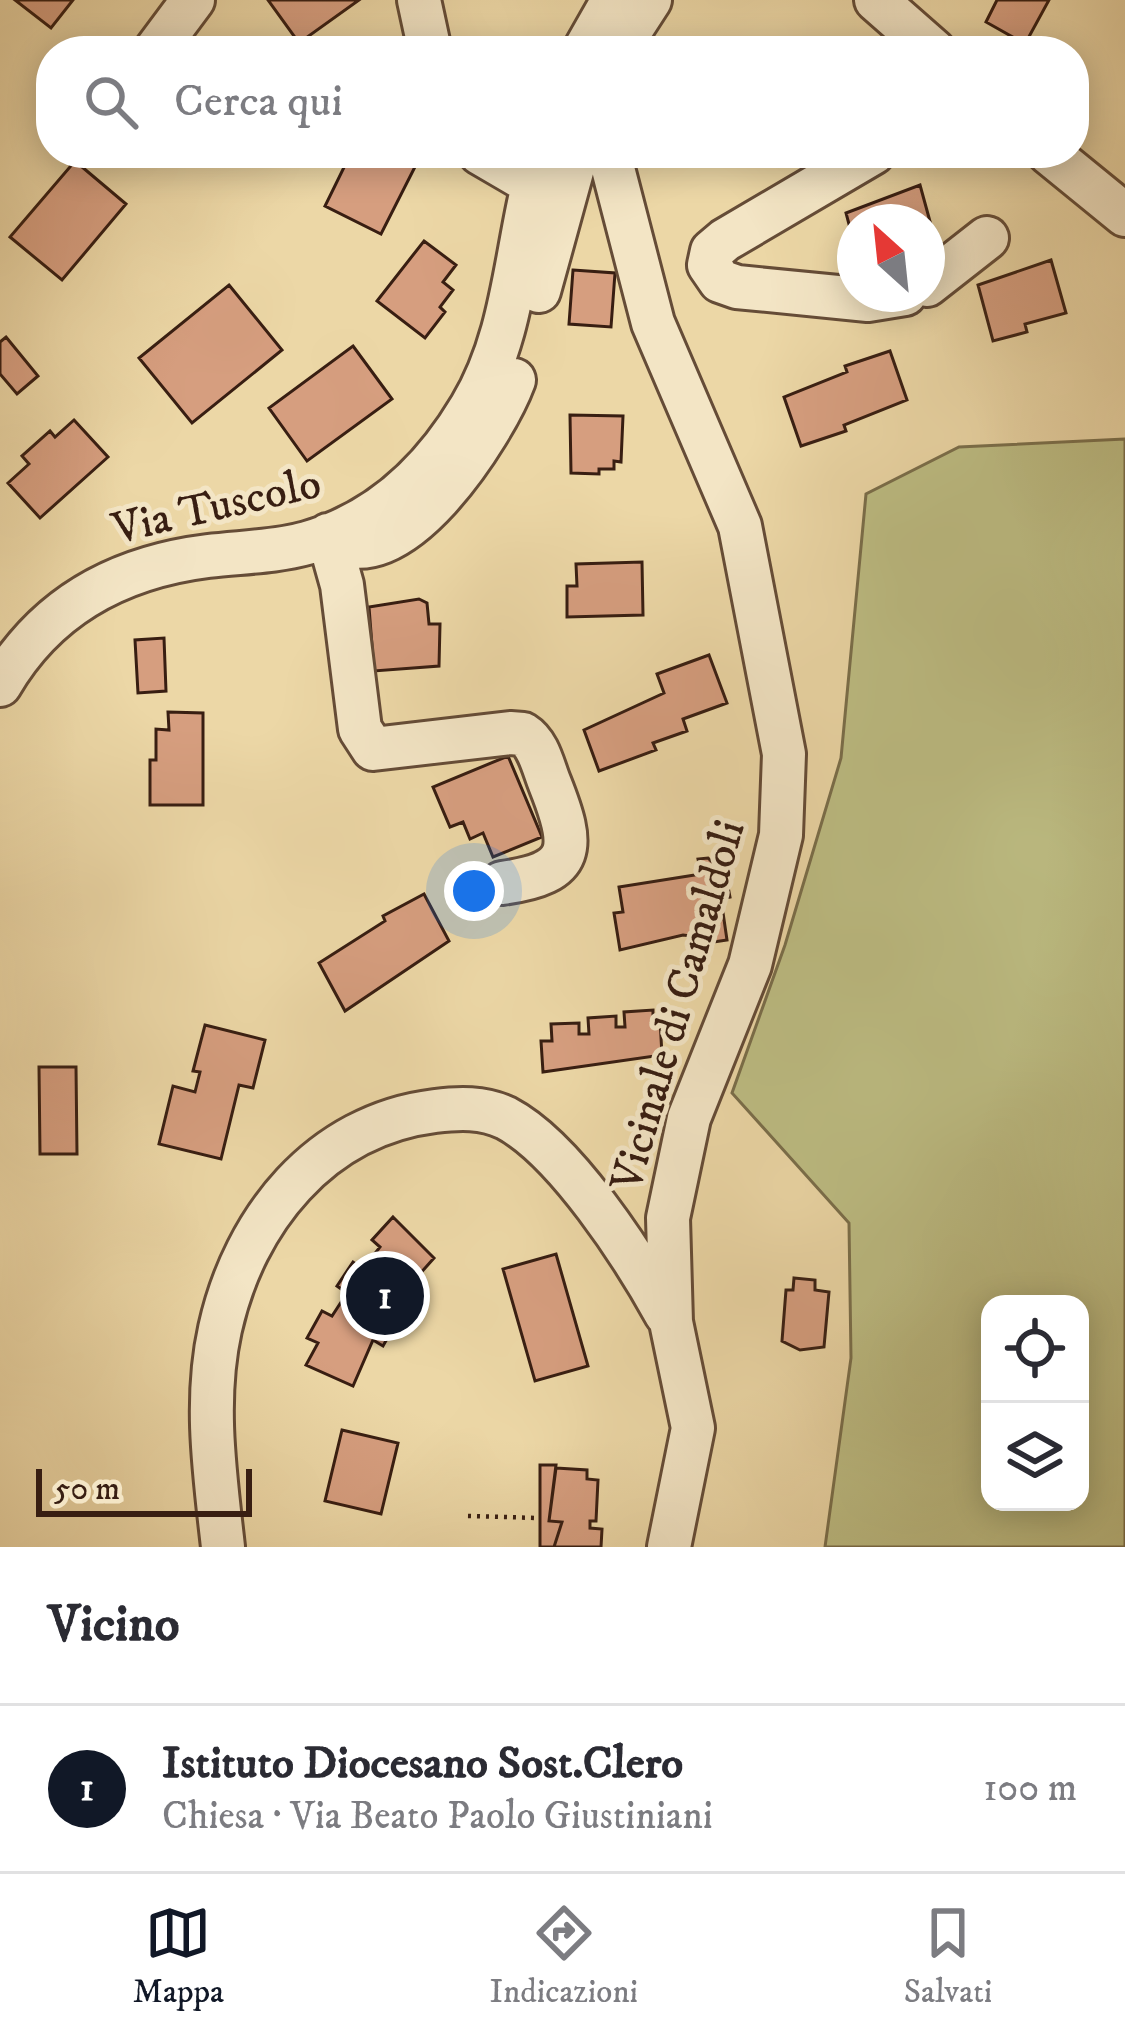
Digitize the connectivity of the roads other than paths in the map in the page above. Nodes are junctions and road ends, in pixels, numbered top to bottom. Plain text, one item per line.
1 (194, 0) edge
2 (418, 0) edge
3 (613, 0) edge
4 (650, 0) edge
5 (881, 1) edge
6 (166, 36) edge
7 (426, 36) edge
8 (593, 36) edge
9 (627, 36) edge
10 (918, 36) edge
11 (573, 168) edge
12 (613, 168) edge
13 (847, 168) edge
14 (1067, 168) edge
15 (537, 169) edge
16 (1125, 215) edge
17 (988, 238) dead end
18 (945, 271) edge
19 (837, 297) edge
20 (328, 535) junction
21 (0, 685) edge
22 (502, 883) dead end
23 (671, 1322) junction
24 (223, 1547) edge
25 (669, 1547) edge

1 - 6 street
2 - 7 street
3 - 8 street
4 - 9 street
5 - 10 street
11 - 20 street
12 - 23 street, Vicinale di Camaldoli
13 - 19 street
14 - 16 street
15 - 20 street, Via Tuscolo
17 - 18 street
20 - 21 street, Via Tuscolo
20 - 22 street
23 - 24 street
23 - 25 street, Vicinale di Camaldoli

